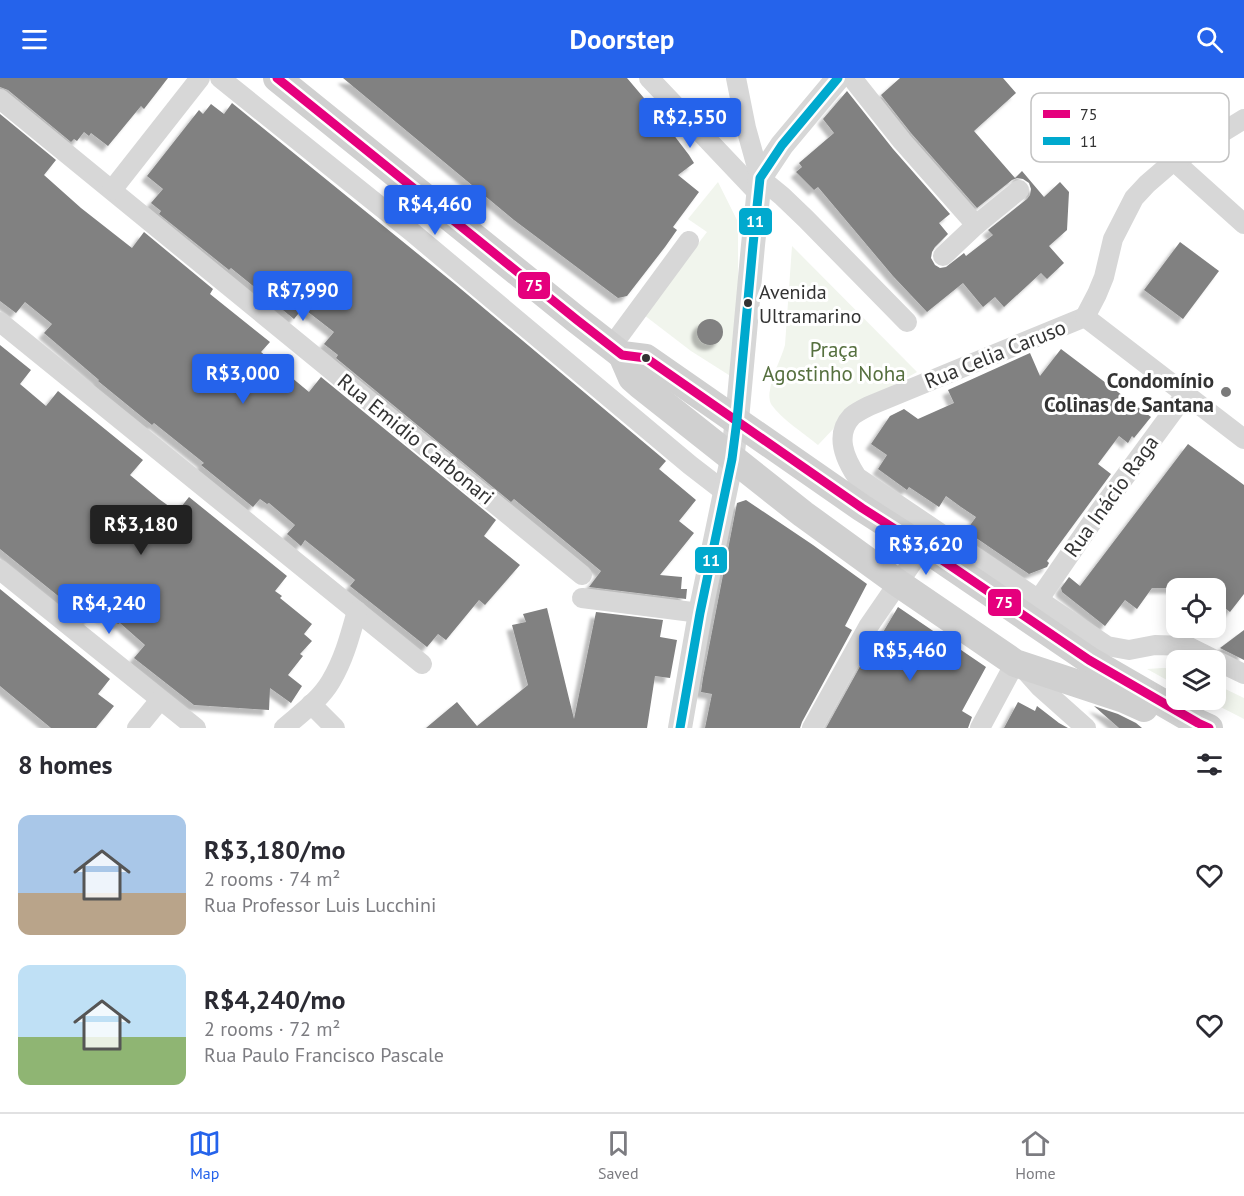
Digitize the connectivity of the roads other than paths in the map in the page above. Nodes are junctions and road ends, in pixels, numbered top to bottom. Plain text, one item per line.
1 (200, 78) edge
2 (220, 78) edge
3 (277, 78) edge
4 (649, 78) edge
5 (736, 78) edge
6 (838, 78) edge
7 (852, 78) edge
8 (0, 99) edge
9 (1244, 119) edge
10 (1229, 128) edge
11 (1175, 162) joint
12 (759, 186) junction
13 (112, 190) junction
14 (1019, 190) dead end
15 (1244, 224) edge
16 (976, 225) junction
17 (688, 241) dead end
18 (944, 256) dead end
19 (1085, 317) junction
20 (0, 322) edge
21 (907, 322) dead end
22 (617, 351) junction
23 (1185, 395) junction
24 (737, 420) junction
25 (1244, 440) edge
26 (732, 459) junction
27 (725, 492) junction
28 (923, 547) junction
29 (0, 570) edge
30 (582, 575) dead end
31 (898, 583) junction
32 (582, 598) dead end
33 (1038, 599) junction
34 (357, 611) junction
35 (700, 613) junction
36 (1195, 650) edge
37 (422, 664) dead end
38 (1018, 664) junction
39 (1226, 666) edge
40 (1244, 675) edge
41 (160, 700) junction
42 (311, 704) junction
43 (1203, 725) edge
44 (137, 728) edge
45 (196, 728) edge
46 (284, 728) edge
47 (335, 728) edge
48 (680, 728) edge
49 (812, 728) edge
50 (980, 728) edge
51 (1086, 728) edge

1 - 13 street
2 - 27 street
3 - 22 main road
4 - 12 street
5 - 12 street
6 - 12 street
7 - 16 street
8 - 13 street, Rua Emidio Carbonari
9 - 10 street
11 - 15 street
11 - 19 street
12 - 21 street
12 - 24 street
13 - 30 street, Rua Emidio Carbonari
14 - 16 street
16 - 18 street
17 - 22 street
19 - 23 street
19 - 33 street, Rua Celia Caruso
20 - 34 street
22 - 24 main road
22 - 26 main road
23 - 25 street
23 - 33 street, Rua Inácio Raga
24 - 26 street
24 - 28 main road
26 - 27 street
26 - 31 main road
27 - 35 street
28 - 31 street
28 - 43 main road
29 - 41 street
31 - 38 main road
31 - 49 street
32 - 35 street
33 - 36 street, Rua Celia Caruso
34 - 37 street
34 - 42 street
35 - 48 street
38 - 43 main road
38 - 50 street
38 - 51 street
39 - 40 street, Rua Celia Caruso
41 - 44 street
41 - 45 street
42 - 46 street
42 - 47 street

